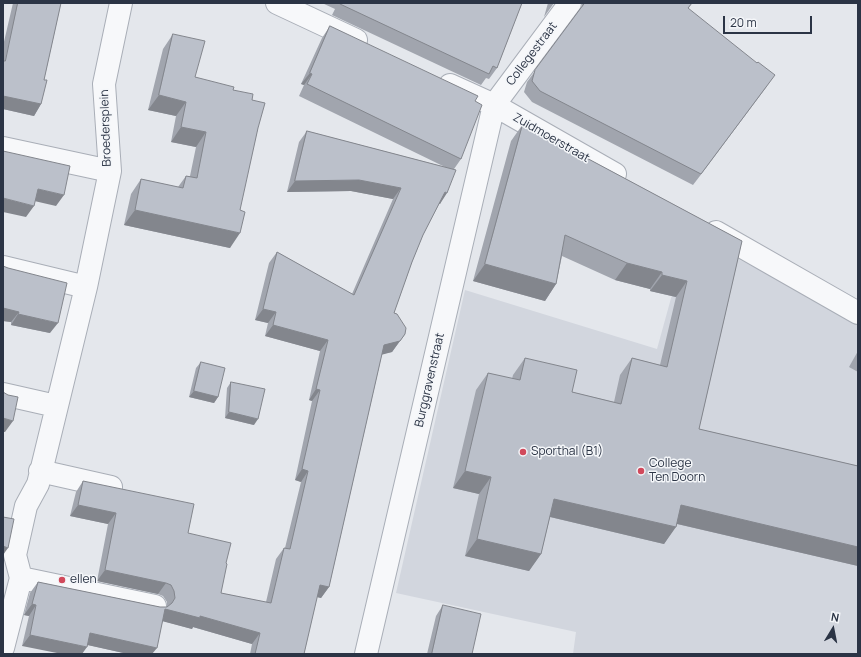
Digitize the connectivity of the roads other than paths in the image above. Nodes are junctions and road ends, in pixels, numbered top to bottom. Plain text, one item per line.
1 (121, 3) edge
2 (277, 3) edge
3 (570, 3) edge
4 (371, 47) edge
5 (429, 74) edge
6 (494, 105) junction
7 (3, 148) edge
8 (110, 171) junction
9 (631, 184) edge
10 (700, 223) edge
11 (3, 267) edge
12 (86, 287) junction
13 (858, 313) edge
14 (3, 394) edge
15 (56, 406) junction
16 (40, 472) junction
17 (133, 492) edge
18 (12, 524) edge
19 (21, 578) junction
20 (155, 606) edge
21 (3, 648) edge
22 (366, 654) edge

1 - 8 street, Broedersplein
2 - 4 street
3 - 6 street, Collegestraat
5 - 6 street, Zuidmoerstraat
6 - 9 street, Zuidmoerstraat
6 - 22 street, Burggravenstraat
7 - 8 street, Broedersplein
8 - 12 street
10 - 13 street
11 - 12 street
12 - 15 street
14 - 15 street
15 - 16 street
16 - 17 street
16 - 18 street
18 - 19 street
19 - 20 street
19 - 21 street

